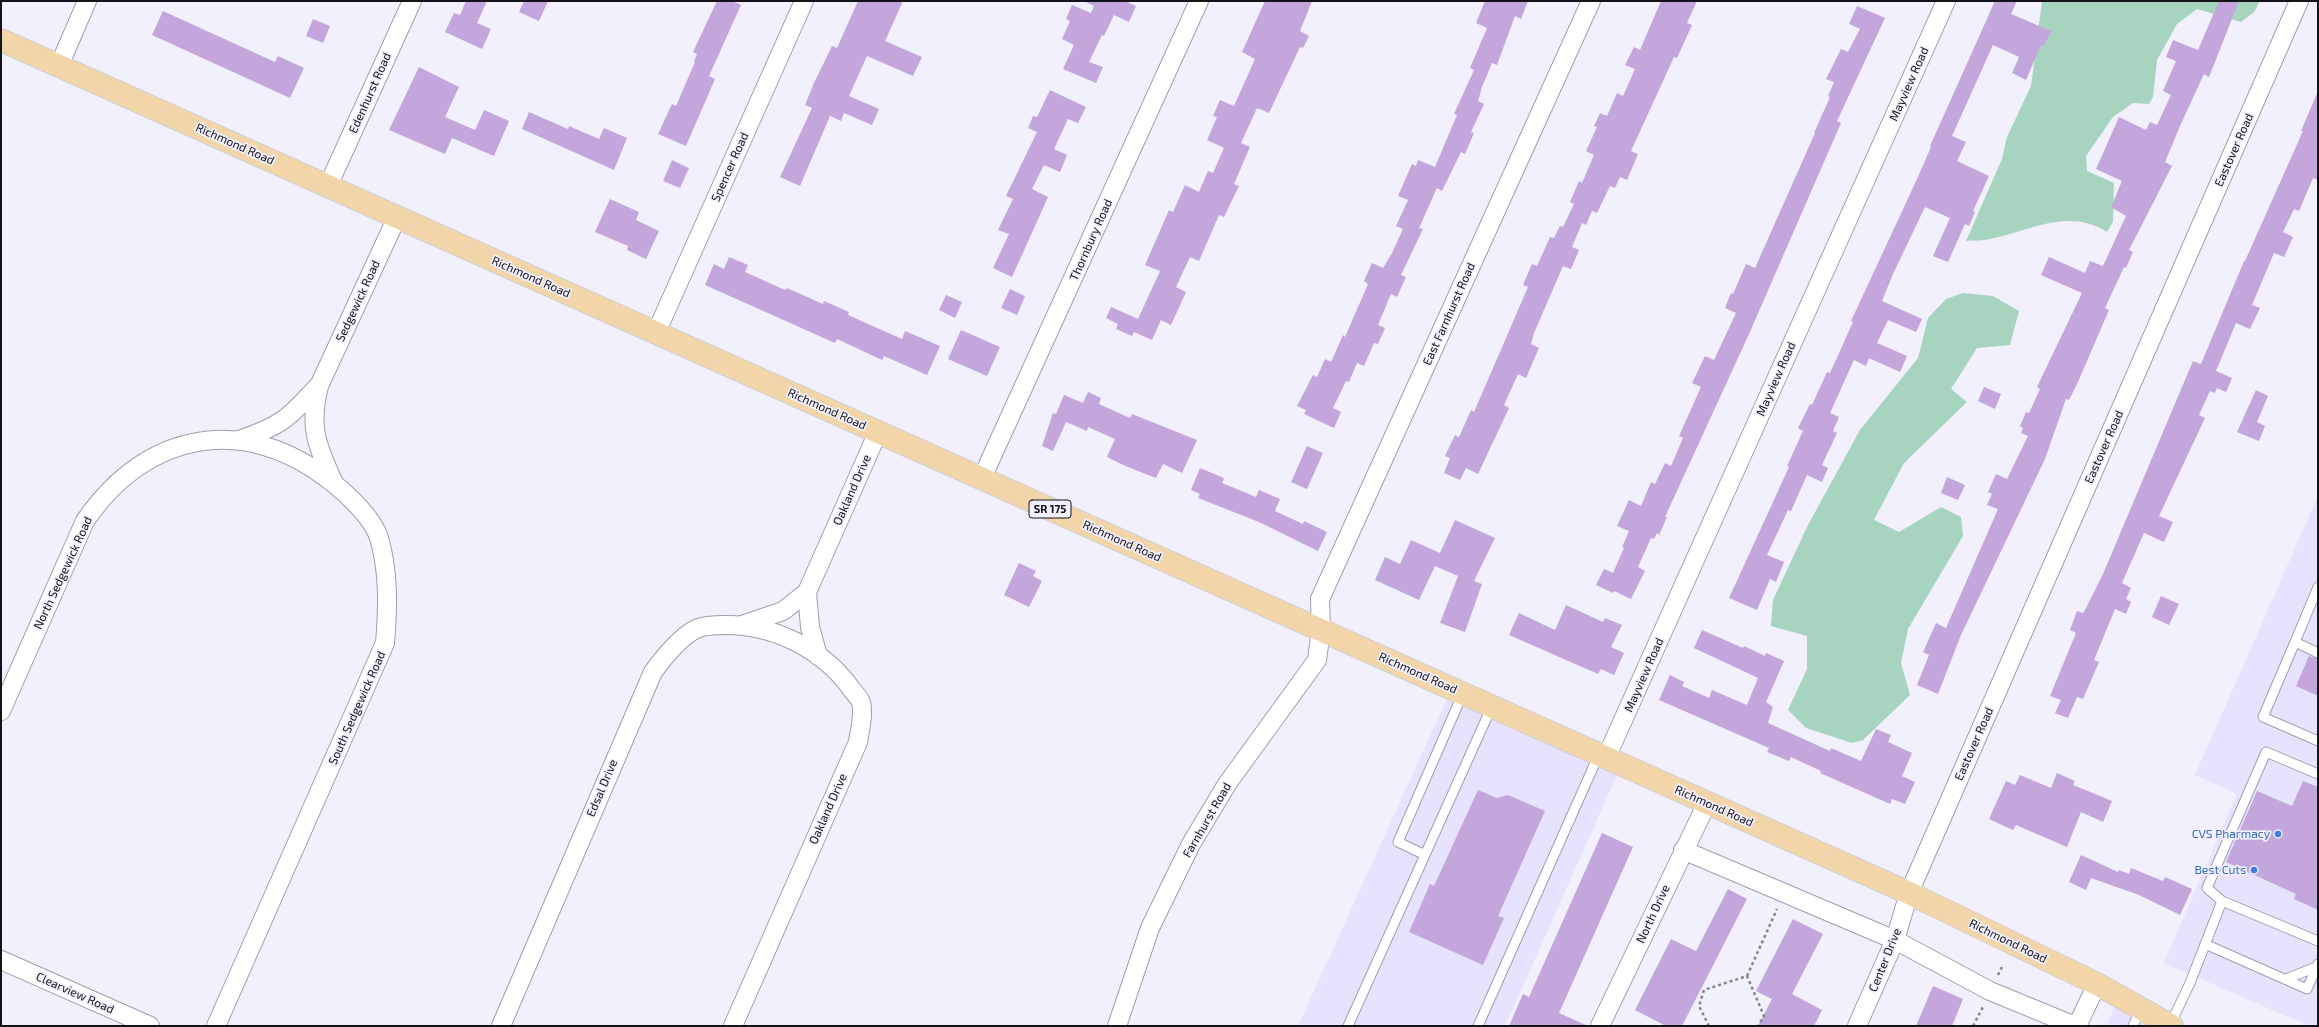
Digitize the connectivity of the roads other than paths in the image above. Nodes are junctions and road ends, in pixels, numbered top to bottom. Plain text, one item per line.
1 (87, 1) edge
2 (412, 1) edge
3 (804, 1) edge
4 (1199, 1) edge
5 (1591, 1) edge
6 (1946, 1) edge
7 (2299, 1) edge
8 (1, 40) edge
9 (59, 66) junction
10 (328, 186) junction
11 (397, 217) junction
12 (656, 333) junction
13 (319, 386) junction
14 (878, 432) junction
15 (230, 439) junction
16 (982, 478) junction
17 (335, 485) junction
18 (2318, 587) edge
19 (807, 592) junction
20 (742, 625) junction
21 (765, 630) joint
22 (1320, 630) junction
23 (2295, 642) junction
24 (2318, 653) edge
25 (818, 656) junction
26 (1463, 693) junction
27 (1492, 706) junction
28 (1, 712) edge
29 (2318, 741) edge
30 (1603, 756) junction
31 (2318, 767) edge
32 (2307, 769) junction
33 (2318, 774) edge
34 (1707, 803) junction
35 (1683, 850) junction
36 (1425, 855) junction
37 (1909, 892) junction
38 (2222, 901) junction
39 (1895, 940) junction
40 (2318, 941) edge
41 (2205, 944) junction
42 (1, 960) edge
43 (2317, 965) edge
44 (2286, 979) junction
45 (2097, 984) junction
46 (2137, 1017) edge
47 (2171, 1025) edge
48 (150, 1026) edge
49 (216, 1026) edge
50 (501, 1026) edge
51 (734, 1026) edge
52 (1117, 1026) edge
53 (1348, 1026) edge
54 (1478, 1026) edge
55 (1600, 1026) edge
56 (1857, 1026) edge
57 (2076, 1026) edge

1 - 9 street
2 - 10 street, Edenhurst Road
3 - 12 street, Spencer Road
4 - 16 street, Thornbury Road
5 - 22 street, East Farnhurst Road
6 - 30 street, Mayview Road
7 - 37 street, Eastover Road
8 - 9 main road, Richmond Road / SR 175
9 - 10 main road, Richmond Road / SR 175
10 - 11 main road, Richmond Road / SR 175
11 - 12 main road, Richmond Road / SR 175
11 - 13 street, Sedgewick Road
12 - 14 main road, Richmond Road / SR 175
13 - 15 street
13 - 17 street
14 - 16 main road, Richmond Road / SR 175
14 - 19 street, Oakland Drive
15 - 17 street, South Sedgewick Road
15 - 28 street, North Sedgewick Road
16 - 22 main road, Richmond Road / SR 175
17 - 49 street, South Sedgewick Road
18 - 23 lane
19 - 20 street
19 - 25 street
20 - 21 street, Edsal Drive
20 - 50 street, Edsal Drive
21 - 25 street, Oakland Drive
22 - 26 main road, Richmond Road / SR 175
22 - 52 street, Farnhurst Road
23 - 24 lane
23 - 29 lane
25 - 51 street, Oakland Drive
26 - 27 main road, Richmond Road / SR 175
26 - 36 lane
27 - 30 main road, Richmond Road / SR 175
27 - 36 lane
30 - 34 main road, Richmond Road / SR 175
30 - 54 lane
31 - 32 lane
32 - 33 lane
32 - 38 lane
34 - 35 street, North Drive
34 - 37 main road, Richmond Road / SR 175
35 - 39 street
35 - 55 street, North Drive
36 - 53 lane
37 - 39 street, Center Drive
37 - 45 main road, Richmond Road / SR 175
38 - 40 lane
38 - 41 lane
39 - 56 street, Center Drive
39 - 57 street
41 - 44 lane
41 - 47 lane
42 - 48 street, Clearview Road
43 - 44 lane
43 - 44 lane
45 - 46 main road, Richmond Road / SR 175
45 - 57 street
46 - 47 main road, Richmond Road / SR 175

